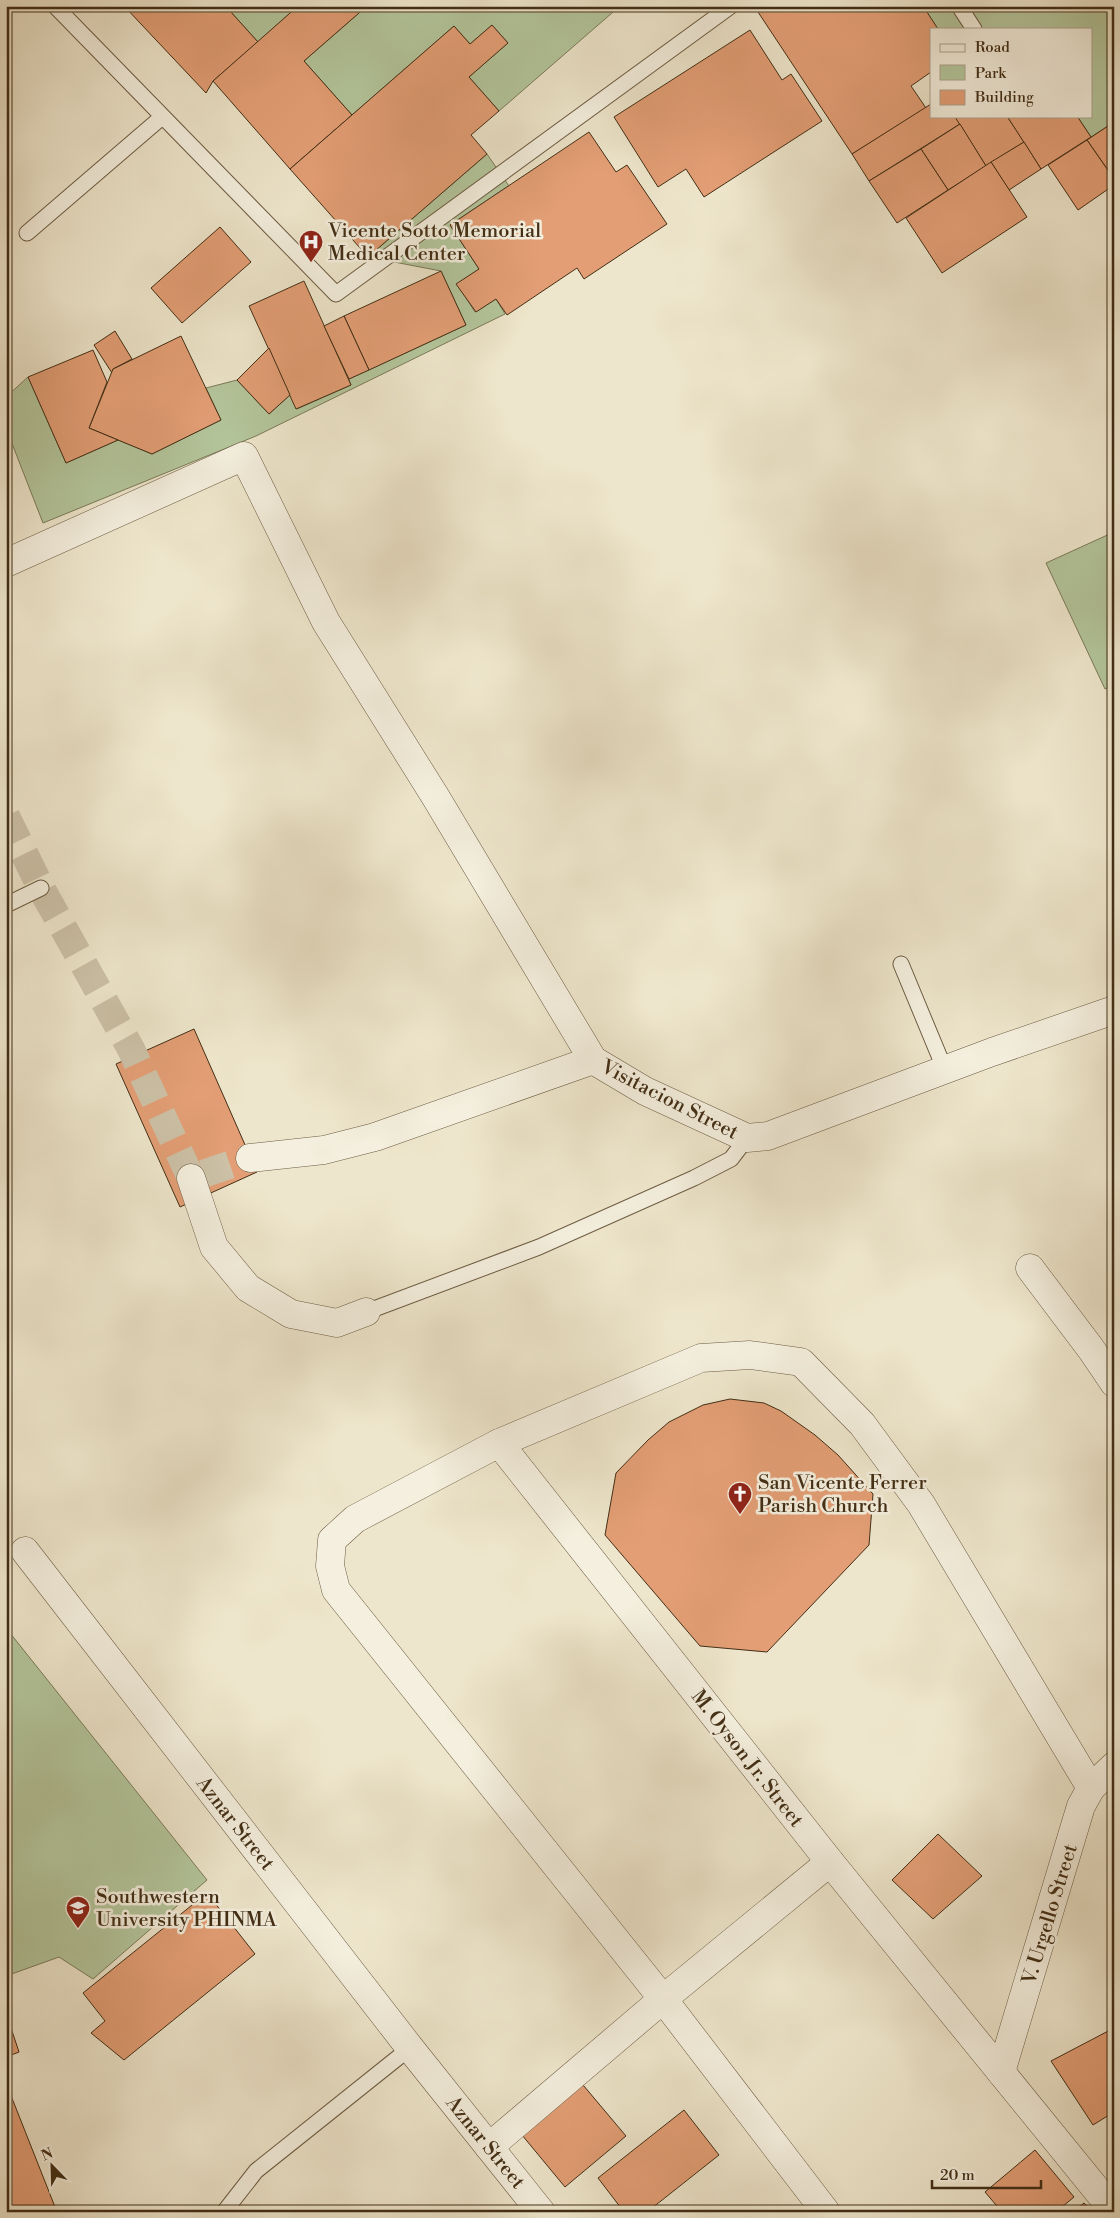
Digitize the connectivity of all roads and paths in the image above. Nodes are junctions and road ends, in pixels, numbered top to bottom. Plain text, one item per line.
1 (55, 6) edge
2 (731, 6) edge
3 (959, 6) edge
4 (973, 28) edge
5 (162, 117) junction
6 (27, 233) dead end
7 (6, 563) edge
8 (40, 888) dead end
9 (6, 904) edge
10 (901, 964) dead end
11 (1114, 1010) edge
12 (593, 1060) junction
13 (945, 1070) junction
14 (747, 1138) junction
15 (250, 1158) tunnel mouth
16 (191, 1178) dead end
17 (1030, 1268) dead end
18 (366, 1312) joint
19 (1114, 1383) edge
20 (499, 1443) junction
21 (25, 1551) dead end
22 (1114, 1766) edge
23 (1091, 1788) junction
24 (830, 1862) junction
25 (663, 1999) junction
26 (410, 2048) junction
27 (1002, 2072) junction
28 (489, 2147) junction
29 (1114, 2211) edge
30 (224, 2212) edge
31 (541, 2212) edge
32 (826, 2212) edge

1 - 5 lane
2 - 5 lane
3 - 4 lane
5 - 6 lane
7 - 12 street
8 - 9 lane
10 - 13 lane
11 - 13 street, Visitacion Street
12 - 14 street, Visitacion Street
12 - 15 street, Visitacion Street
13 - 14 street, Visitacion Street
14 - 18 lane
16 - 18 street
17 - 19 street
20 - 23 street
20 - 24 street, M. Oyson Jr. Street
20 - 25 street
21 - 26 street, Aznar Street
22 - 23 street, V. Urgello Street
23 - 27 street, V. Urgello Street
24 - 25 street
24 - 27 street, M. Oyson Jr. Street
25 - 28 street
25 - 32 street
26 - 28 street, Aznar Street
26 - 30 lane
27 - 29 street, M. Oyson Jr. Street
28 - 31 street, Aznar Street

